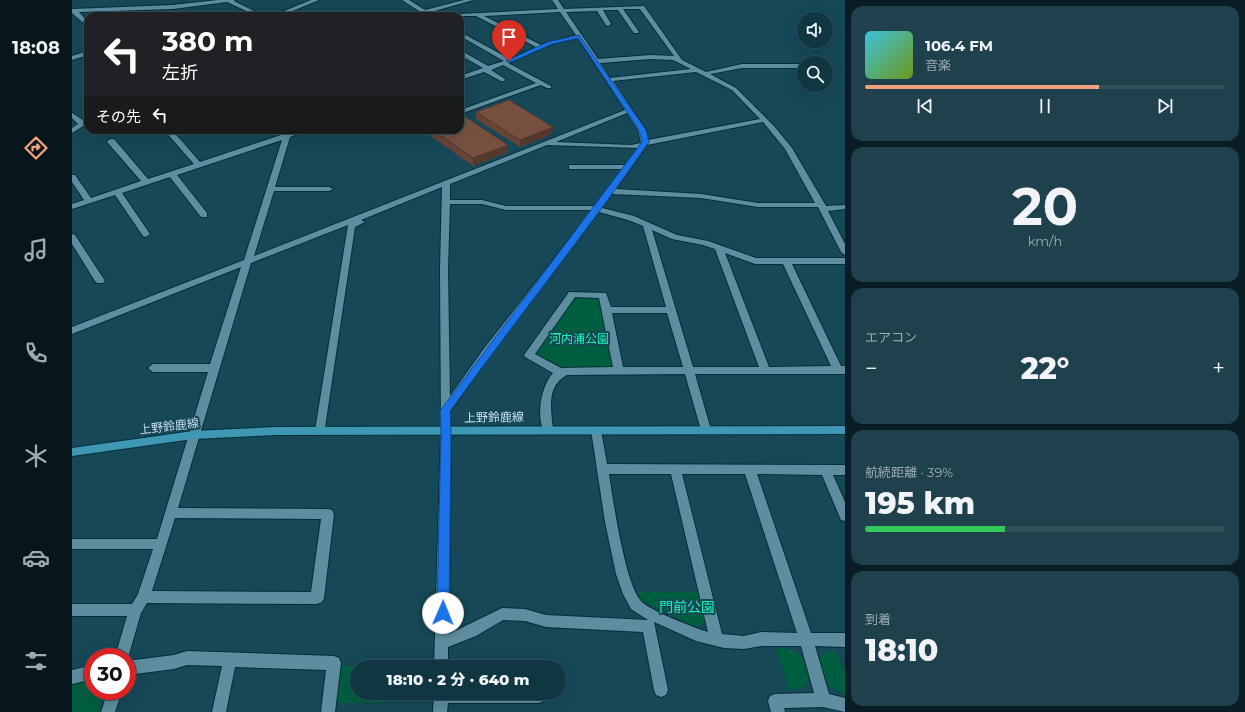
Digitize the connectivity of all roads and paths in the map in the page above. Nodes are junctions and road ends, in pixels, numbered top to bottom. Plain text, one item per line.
1 (231, 0) edge
2 (316, 0) edge
3 (405, 0) edge
4 (470, 0) edge
5 (555, 0) edge
6 (458, 1) edge
7 (620, 8) junction
8 (599, 9) junction
9 (74, 11) edge
10 (562, 11) junction
11 (254, 12) edge
12 (293, 12) edge
13 (425, 12) joint
14 (476, 14) junction
15 (464, 15) edge
16 (469, 15) junction
17 (84, 21) edge
18 (608, 24) dead end
19 (636, 32) dead end
20 (464, 36) edge
21 (579, 36) junction
22 (540, 47) junction
23 (84, 54) edge
24 (464, 55) edge
25 (72, 58) edge
26 (596, 61) junction
27 (680, 61) junction
28 (506, 62) junction
29 (757, 65) junction
30 (797, 66) edge
31 (487, 69) junction
32 (698, 70) junction
33 (705, 74) junction
34 (765, 74) dead end
35 (464, 77) edge
36 (503, 80) dead end
37 (608, 80) junction
38 (542, 82) junction
39 (549, 87) dead end
40 (630, 110) junction
41 (464, 111) edge
42 (72, 115) edge
43 (764, 120) junction
44 (84, 121) edge
45 (84, 123) edge
46 (72, 131) edge
47 (172, 134) edge
48 (285, 134) edge
49 (288, 134) edge
50 (111, 141) dead end
51 (544, 144) junction
52 (645, 144) junction
53 (199, 165) junction
54 (572, 167) dead end
55 (628, 167) junction
56 (172, 174) junction
57 (72, 177) edge
58 (146, 182) junction
59 (446, 185) junction
60 (270, 189) junction
61 (329, 189) dead end
62 (609, 191) junction
63 (116, 192) junction
64 (89, 201) junction
65 (446, 202) junction
66 (72, 207) edge
67 (822, 207) junction
68 (845, 207) edge
69 (597, 209) junction
70 (204, 215) dead end
71 (647, 226) junction
72 (146, 234) dead end
73 (72, 237) edge
74 (718, 247) junction
75 (845, 252) edge
76 (845, 261) edge
77 (247, 262) junction
78 (787, 262) junction
79 (100, 281) dead end
80 (607, 310) junction
81 (671, 310) junction
82 (72, 331) edge
83 (153, 368) dead end
84 (214, 368) junction
85 (764, 370) junction
86 (841, 370) edge
87 (619, 371) junction
88 (687, 371) junction
89 (561, 373) junction
90 (445, 411) junction
91 (548, 429) junction
92 (596, 430) junction
93 (706, 430) junction
94 (845, 430) edge
95 (320, 431) junction
96 (446, 432) junction
97 (193, 436) junction
98 (72, 452) edge
99 (602, 469) junction
100 (826, 470) junction
101 (845, 470) edge
102 (676, 471) junction
103 (750, 471) junction
104 (171, 513) junction
105 (845, 516) edge
106 (72, 544) edge
107 (161, 544) junction
108 (144, 597) junction
109 (72, 610) edge
110 (135, 610) junction
111 (806, 639) junction
112 (717, 640) junction
113 (845, 640) edge
114 (442, 643) junction
115 (124, 648) edge
116 (230, 659) junction
117 (441, 660) edge
118 (136, 667) edge
119 (84, 674) edge
120 (72, 677) edge
121 (661, 690) dead end
122 (112, 700) edge
123 (441, 700) edge
124 (823, 700) junction
125 (845, 705) edge
126 (108, 712) edge
127 (219, 712) edge
128 (328, 712) edge
129 (440, 712) edge
130 (778, 712) edge

1 - 9 street
1 - 11 street
2 - 12 street
3 - 13 street
4 - 6 street
5 - 10 street
6 - 13 street
6 - 16 street
7 - 8 street
7 - 19 street
7 - 27 street
8 - 10 street
8 - 18 street
9 - 17 street
10 - 14 street
10 - 21 street
14 - 16 street
14 - 22 street
15 - 16 street
20 - 28 street
21 - 22 street
21 - 26 street
22 - 28 street
23 - 25 street
24 - 31 street
26 - 27 street
26 - 37 street
27 - 32 street
28 - 31 street
28 - 38 street
29 - 30 street
29 - 33 street
29 - 34 street
31 - 35 street
31 - 36 street
32 - 33 street
32 - 37 street
33 - 43 street
37 - 40 street
38 - 39 street
38 - 41 street
40 - 51 street
40 - 52 street
42 - 44 street
43 - 52 street
43 - 67 street
45 - 46 street
47 - 53 street
48 - 53 street
49 - 60 street
50 - 58 street
51 - 52 street
51 - 59 street
52 - 55 street
53 - 56 street
54 - 55 street
55 - 62 street
56 - 58 street
56 - 70 street
57 - 64 street
58 - 63 street
59 - 65 street
59 - 77 street
59 - 95 street
60 - 61 street
60 - 77 street
62 - 67 street
62 - 69 street
63 - 64 street
63 - 72 street
64 - 66 street
65 - 69 street
65 - 90 street
67 - 68 street
67 - 75 street
69 - 71 street
69 - 90 street
71 - 74 street
71 - 81 street
73 - 79 street
74 - 78 street
74 - 85 street
76 - 78 street
77 - 82 street
77 - 84 street
78 - 86 street
80 - 81 street
80 - 87 street
80 - 89 street
81 - 88 street
83 - 84 street
84 - 97 street
85 - 86 street
85 - 88 street
87 - 88 street
87 - 89 street
88 - 93 street
89 - 91 street
90 - 96 street
91 - 92 main road, 上野鈴鹿線
91 - 96 main road, 上野鈴鹿線
92 - 93 main road, 上野鈴鹿線
92 - 99 street
93 - 94 main road, 上野鈴鹿線
95 - 96 main road, 上野鈴鹿線
95 - 97 main road, 上野鈴鹿線
96 - 114 street
97 - 98 main road, 上野鈴鹿線
97 - 104 street
99 - 102 street
99 - 112 street
100 - 101 street
100 - 103 street
100 - 105 street
102 - 103 street
102 - 112 street
103 - 111 street
104 - 107 street
104 - 108 street
106 - 107 street
107 - 108 street
108 - 110 street
109 - 110 street
110 - 115 street
111 - 112 street
111 - 113 street
111 - 124 street
114 - 117 street
114 - 121 street
116 - 118 street
116 - 127 street
116 - 128 street
119 - 120 street
122 - 126 street
123 - 129 street
124 - 125 street
124 - 130 street

